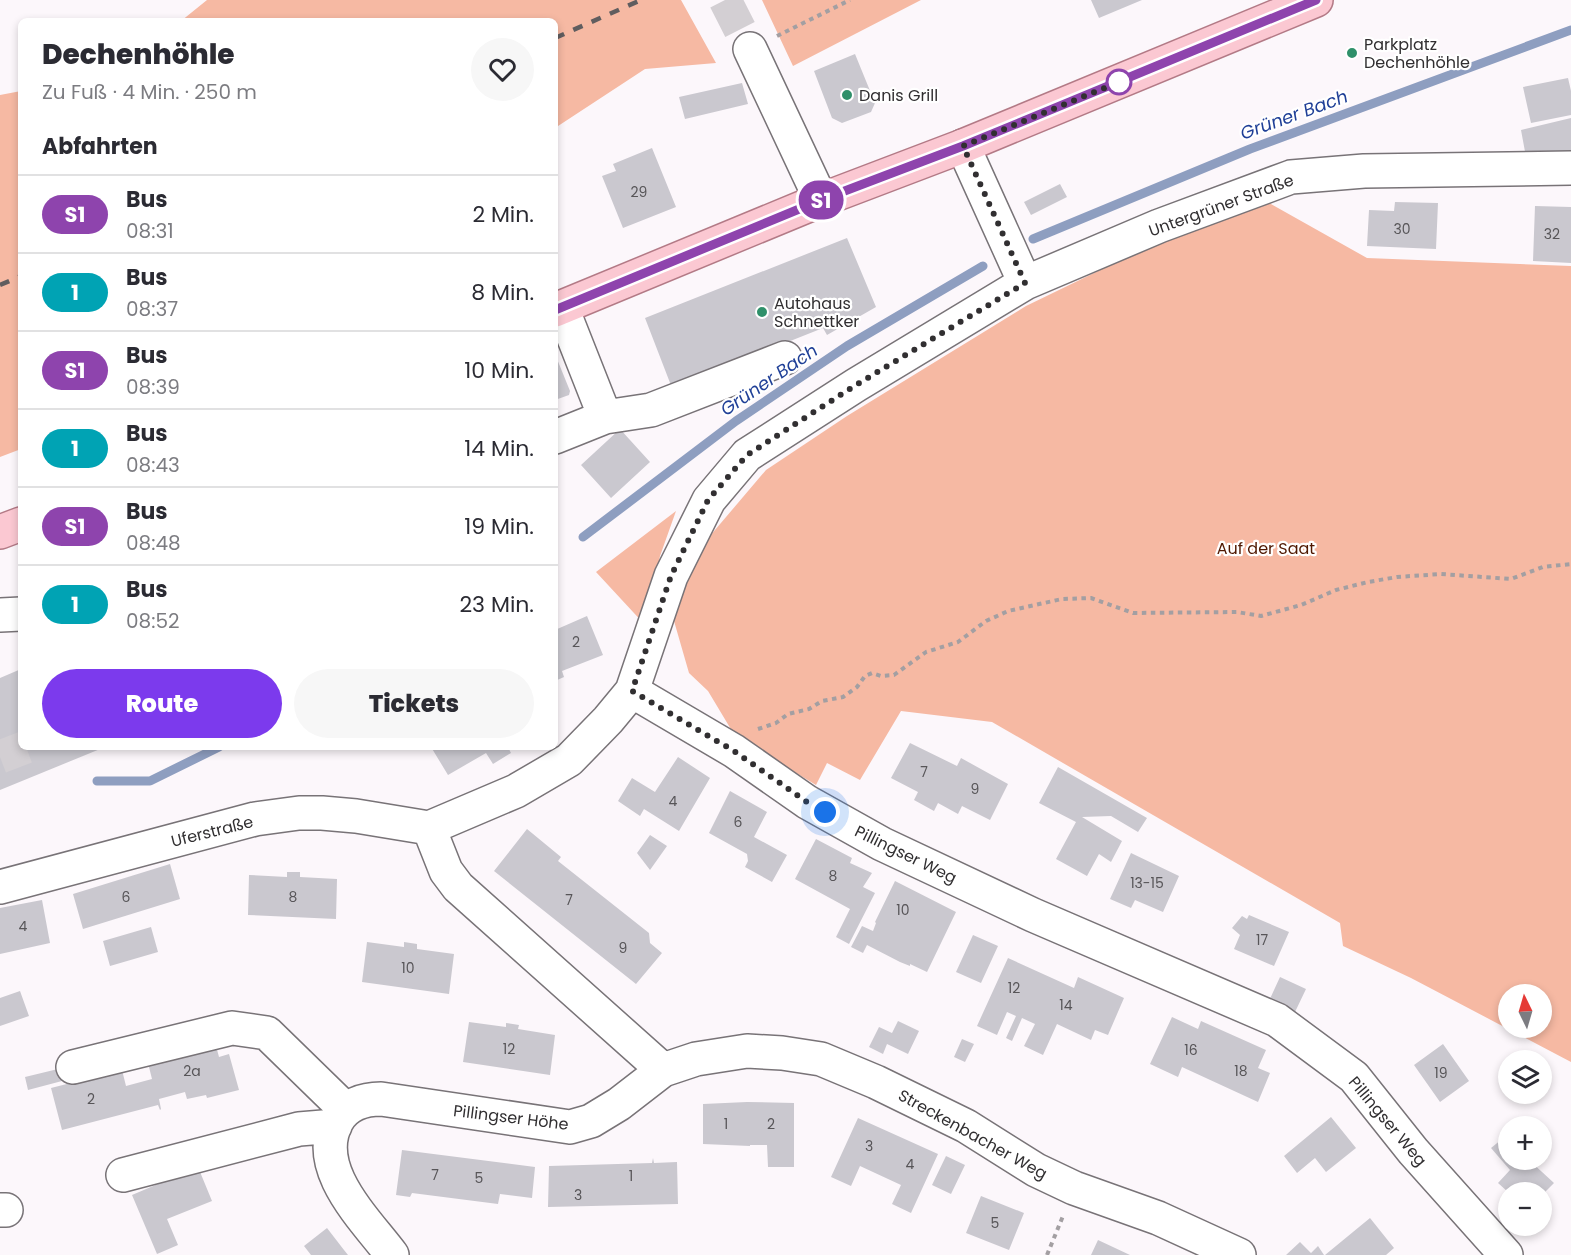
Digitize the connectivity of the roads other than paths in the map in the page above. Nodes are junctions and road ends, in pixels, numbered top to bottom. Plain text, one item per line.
1 (1316, 0) edge
2 (750, 49) tunnel mouth
3 (963, 146) junction
4 (1571, 168) edge
5 (821, 200) junction
6 (1025, 283) junction
7 (558, 309) edge
8 (785, 358) dead end
9 (605, 417) junction
10 (558, 436) edge
11 (18, 526) edge
12 (0, 532) edge
13 (18, 614) edge
14 (0, 615) edge
15 (632, 691) junction
16 (429, 828) junction
17 (0, 887) edge
18 (73, 1067) dead end
19 (663, 1070) junction
20 (340, 1118) junction
21 (123, 1175) dead end
22 (392, 1255) edge
23 (1239, 1255) edge
24 (1506, 1255) edge

1 - 3 main road
2 - 5 street
3 - 5 main road
3 - 6 street
4 - 6 street, Untergrüner Straße
5 - 7 main road
6 - 15 street
7 - 9 street
8 - 9 street
9 - 10 street
11 - 12 main road
13 - 14 street
15 - 16 street
15 - 24 street, Pillingser Weg
16 - 17 street, Uferstraße
16 - 19 street
18 - 20 street
19 - 20 street, Pillingser Höhe
19 - 23 street, Streckenbacher Weg
20 - 21 street, Pillingser Höhe
20 - 22 street

